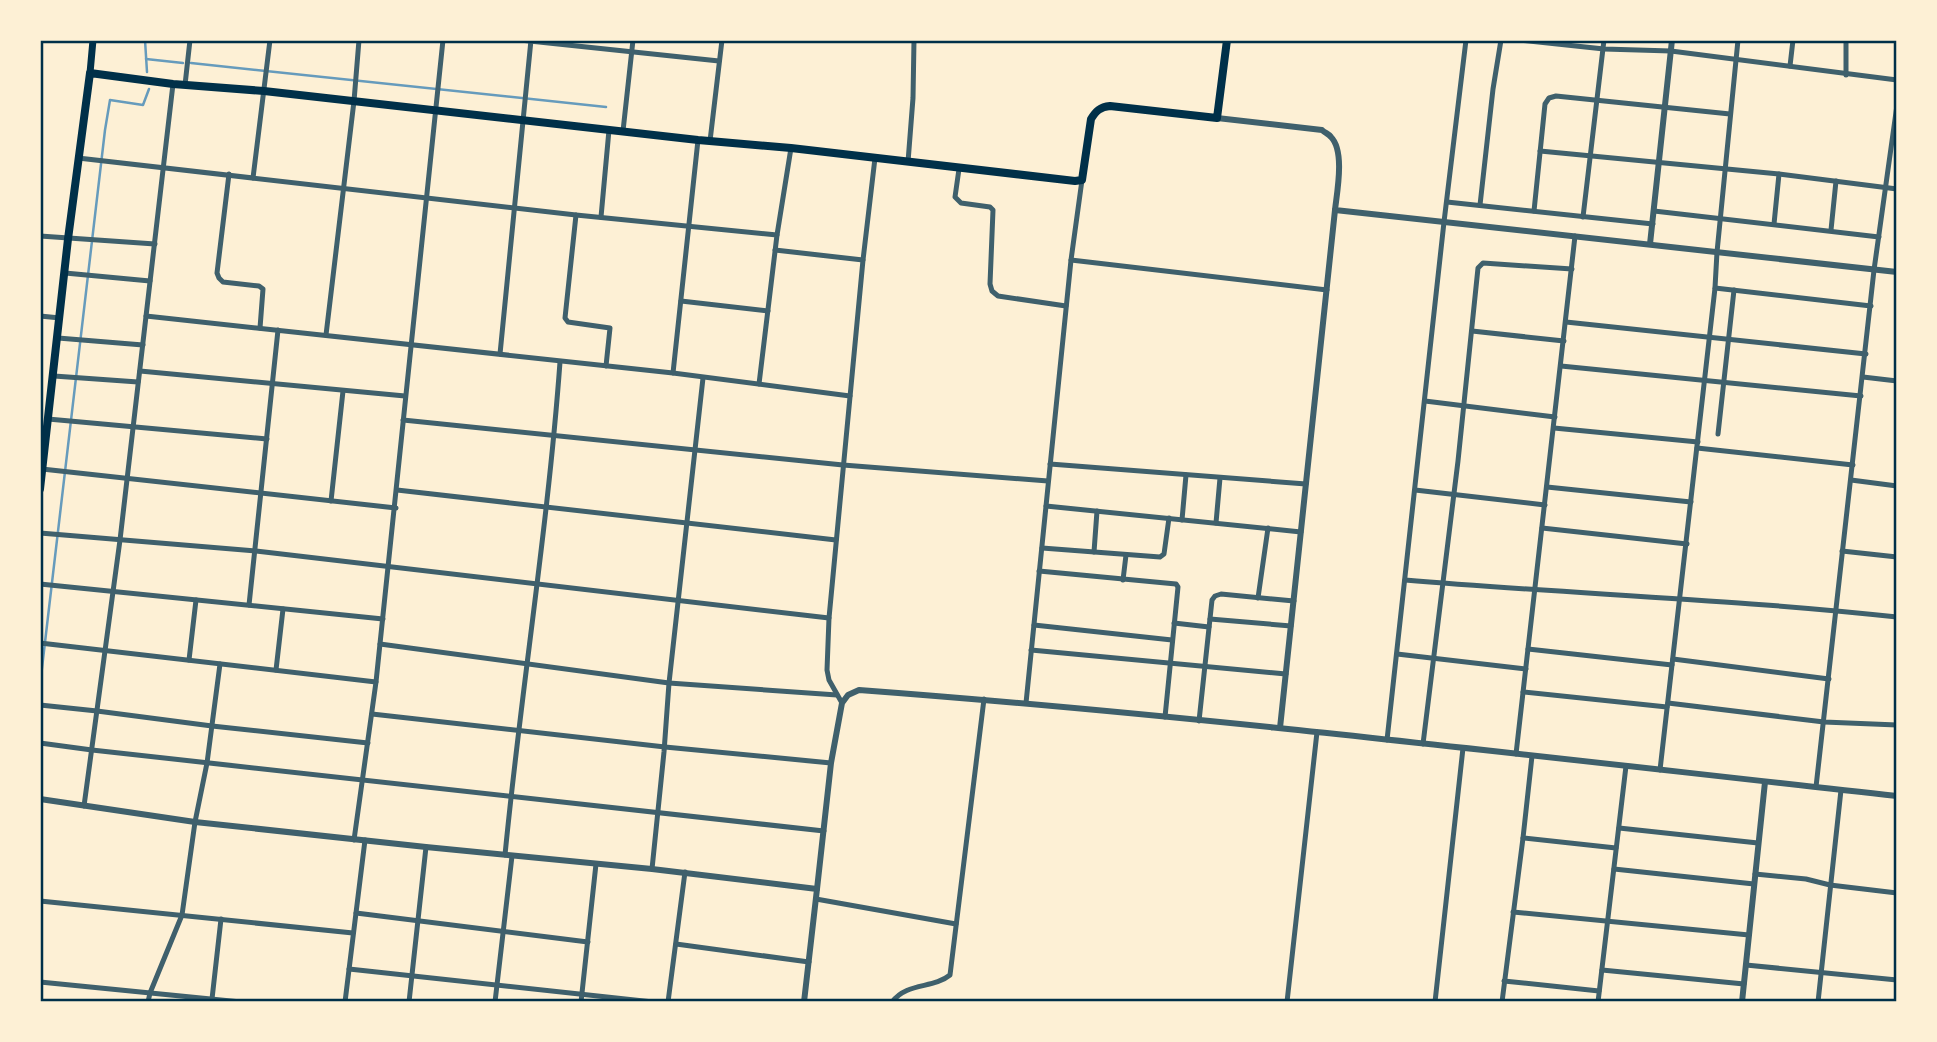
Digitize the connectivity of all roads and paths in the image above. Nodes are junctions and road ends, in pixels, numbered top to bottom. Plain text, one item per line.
1 (86, 40) edge
2 (93, 40) edge
3 (190, 40) edge
4 (270, 40) edge
5 (359, 40) edge
6 (443, 40) edge
7 (520, 40) edge
8 (633, 40) edge
9 (722, 40) edge
10 (914, 40) edge
11 (1227, 40) edge
12 (1466, 40) edge
13 (1501, 40) edge
14 (1520, 40) edge
15 (1604, 40) edge
16 (1672, 40) edge
17 (1738, 40) edge
18 (1793, 40) edge
19 (1846, 40) edge
20 (531, 41) edge
21 (1604, 49) junction
22 (1671, 51) junction
23 (631, 52) junction
24 (92, 53) junction
25 (719, 61) junction
26 (1736, 61) junction
27 (1790, 66) junction
28 (90, 73) junction
29 (1846, 75) junction
30 (1897, 80) edge
31 (173, 84) junction
32 (185, 85) junction
33 (264, 91) junction
34 (1597, 100) junction
35 (354, 101) junction
36 (1897, 105) edge
37 (1665, 107) junction
38 (435, 110) junction
39 (1730, 114) junction
40 (1217, 118) junction
41 (524, 120) junction
42 (609, 130) junction
43 (623, 131) junction
44 (1895, 131) edge
45 (698, 140) junction
46 (710, 141) junction
47 (791, 148) junction
48 (1540, 151) junction
49 (1591, 156) junction
50 (78, 158) junction
51 (875, 158) junction
52 (908, 162) junction
53 (1660, 163) junction
54 (164, 168) junction
55 (958, 169) junction
56 (1726, 169) junction
57 (229, 174) junction
58 (1779, 174) junction
59 (253, 178) junction
60 (1082, 180) junction
61 (1836, 181) junction
62 (344, 188) junction
63 (1885, 188) junction
64 (1897, 189) edge
65 (427, 197) junction
66 (1447, 202) junction
67 (1480, 205) junction
68 (514, 208) junction
69 (1335, 210) junction
70 (1534, 211) junction
71 (1654, 211) junction
72 (576, 215) junction
73 (1583, 216) junction
74 (601, 217) junction
75 (1721, 218) junction
76 (1444, 222) junction
77 (1653, 224) junction
78 (1774, 224) junction
79 (689, 226) junction
80 (1831, 230) junction
81 (777, 235) junction
82 (40, 236) edge
83 (1575, 236) junction
84 (1879, 237) junction
85 (68, 239) junction
86 (155, 244) junction
87 (1650, 244) junction
88 (775, 250) junction
89 (1717, 252) junction
90 (863, 260) junction
91 (1071, 260) junction
92 (1572, 269) junction
93 (1874, 270) junction
94 (1897, 272) edge
95 (65, 273) junction
96 (150, 281) junction
97 (1715, 288) junction
98 (1327, 290) junction
99 (1734, 290) junction
100 (681, 300) junction
101 (1066, 306) junction
102 (1871, 306) junction
103 (768, 311) junction
104 (40, 316) edge
105 (146, 316) junction
106 (60, 318) junction
107 (1566, 322) junction
108 (260, 328) junction
109 (278, 330) junction
110 (1472, 331) junction
111 (326, 335) junction
112 (1709, 336) junction
113 (58, 338) junction
114 (1728, 338) junction
115 (1564, 341) junction
116 (143, 345) junction
117 (411, 345) junction
118 (500, 354) junction
119 (1866, 354) junction
120 (560, 362) junction
121 (606, 366) junction
122 (1561, 366) junction
123 (139, 371) junction
124 (673, 373) junction
125 (54, 376) junction
126 (703, 377) junction
127 (1863, 377) junction
128 (1705, 379) junction
129 (1897, 381) edge
130 (138, 382) junction
131 (1724, 382) junction
132 (273, 383) junction
133 (759, 384) junction
134 (342, 391) junction
135 (405, 396) junction
136 (850, 396) junction
137 (1861, 396) junction
138 (1425, 401) junction
139 (1463, 406) junction
140 (1555, 417) junction
141 (48, 419) junction
142 (402, 419) junction
143 (133, 426) junction
144 (1554, 428) junction
145 (1718, 434) dead end
146 (555, 436) junction
147 (267, 439) junction
148 (1698, 445) junction
149 (696, 450) junction
150 (1050, 464) junction
151 (843, 465) junction
152 (1853, 465) junction
153 (42, 469) junction
154 (1186, 475) junction
155 (127, 478) junction
156 (1220, 478) junction
157 (1851, 480) junction
158 (1048, 481) junction
159 (1306, 484) junction
160 (1897, 486) edge
161 (1547, 487) junction
162 (40, 489) edge
163 (397, 490) junction
164 (1415, 491) junction
165 (261, 494) junction
166 (1453, 494) junction
167 (331, 501) junction
168 (1691, 502) junction
169 (1545, 505) junction
170 (1046, 506) junction
171 (547, 507) junction
172 (396, 508) junction
173 (1097, 511) junction
174 (1169, 518) junction
175 (1182, 520) junction
176 (688, 523) junction
177 (1216, 523) junction
178 (1268, 528) junction
179 (1542, 528) junction
180 (1301, 532) junction
181 (40, 533) edge
182 (120, 540) junction
183 (836, 540) junction
184 (1686, 544) junction
185 (1042, 548) junction
186 (256, 551) junction
187 (1842, 551) junction
188 (1094, 552) junction
189 (1126, 555) junction
190 (1897, 556) edge
191 (389, 566) junction
192 (1039, 571) junction
193 (1123, 580) junction
194 (1405, 580) junction
195 (1443, 583) junction
196 (40, 584) edge
197 (536, 584) junction
198 (113, 591) junction
199 (1536, 591) junction
200 (1258, 598) junction
201 (196, 600) junction
202 (678, 600) junction
203 (1679, 600) junction
204 (1294, 601) junction
205 (249, 605) junction
206 (283, 609) junction
207 (1836, 611) junction
208 (1897, 617) edge
209 (829, 618) junction
210 (383, 619) junction
211 (1210, 619) junction
212 (1174, 622) junction
213 (1034, 625) junction
214 (1291, 626) junction
215 (1209, 627) junction
216 (1172, 640) junction
217 (40, 643) edge
218 (380, 644) junction
219 (1528, 649) junction
220 (105, 650) junction
221 (1031, 650) junction
222 (1397, 654) junction
223 (1433, 659) junction
224 (189, 660) junction
225 (1672, 662) junction
226 (526, 663) junction
227 (1171, 663) junction
228 (220, 664) junction
229 (1205, 667) junction
230 (1526, 669) junction
231 (276, 670) junction
232 (1286, 674) junction
233 (1829, 679) junction
234 (376, 682) junction
235 (669, 683) junction
236 (1523, 692) junction
237 (838, 695) junction
238 (984, 699) junction
239 (842, 703) junction
240 (1026, 703) junction
241 (40, 705) edge
242 (1667, 705) junction
243 (97, 711) junction
244 (372, 714) junction
245 (1165, 717) junction
246 (1199, 721) junction
247 (1824, 722) junction
248 (1897, 725) edge
249 (212, 726) junction
250 (1280, 728) junction
251 (518, 731) junction
252 (1317, 732) junction
253 (1387, 740) junction
254 (40, 743) edge
255 (368, 743) junction
256 (1423, 744) junction
257 (664, 747) junction
258 (1463, 748) junction
259 (92, 750) junction
260 (1516, 754) junction
261 (1532, 756) junction
262 (207, 763) junction
263 (831, 763) junction
264 (1626, 766) junction
265 (1660, 770) junction
266 (363, 779) junction
267 (1765, 782) junction
268 (1816, 787) junction
269 (1841, 790) junction
270 (510, 796) junction
271 (1897, 796) edge
272 (40, 799) edge
273 (85, 806) junction
274 (658, 811) junction
275 (195, 822) junction
276 (1619, 828) junction
277 (824, 831) junction
278 (1523, 838) junction
279 (354, 840) junction
280 (365, 840) junction
281 (1758, 843) junction
282 (426, 847) junction
283 (1616, 848) junction
284 (509, 855) junction
285 (596, 863) junction
286 (652, 869) junction
287 (1614, 869) junction
288 (685, 873) junction
289 (1755, 874) junction
290 (1754, 884) junction
291 (1830, 885) junction
292 (817, 888) junction
293 (1897, 892) edge
294 (816, 899) junction
295 (40, 901) edge
296 (1513, 912) junction
297 (356, 913) junction
298 (182, 915) junction
299 (221, 919) junction
300 (418, 920) junction
301 (1608, 921) junction
302 (956, 924) junction
303 (504, 930) junction
304 (354, 933) junction
305 (1749, 935) junction
306 (588, 942) junction
307 (676, 944) junction
308 (808, 961) junction
309 (1746, 965) junction
310 (349, 969) junction
311 (1602, 971) junction
312 (1821, 972) junction
313 (411, 977) junction
314 (1897, 980) edge
315 (1504, 981) junction
316 (40, 982) edge
317 (1744, 984) junction
318 (497, 986) junction
319 (1599, 991) junction
320 (150, 993) junction
321 (582, 994) junction
322 (212, 999) junction
323 (235, 1001) edge
324 (148, 1002) edge
325 (241, 1002) edge
326 (345, 1002) edge
327 (409, 1002) edge
328 (495, 1002) edge
329 (581, 1002) edge
330 (653, 1002) edge
331 (668, 1002) edge
332 (804, 1002) edge
333 (892, 1002) edge
334 (1287, 1002) edge
335 (1435, 1002) edge
336 (1502, 1002) edge
337 (1598, 1002) edge
338 (1742, 1002) edge
339 (1818, 1002) edge

1 - 24 street
2 - 24 main road
3 - 32 street
4 - 33 street
5 - 35 street
6 - 38 street
7 - 20 street
8 - 23 street
9 - 25 street
10 - 52 street
11 - 40 highway
12 - 66 street
13 - 67 street
14 - 21 street
15 - 21 street
16 - 22 street
17 - 26 street
18 - 27 street
19 - 29 street
20 - 23 street
20 - 41 street
21 - 22 street
21 - 34 street
22 - 26 street
22 - 37 street
23 - 25 street
23 - 43 street
24 - 28 main road
25 - 46 street
26 - 27 street
26 - 39 street
27 - 29 street
28 - 31 highway
28 - 50 highway
29 - 30 street
31 - 32 highway
31 - 54 street
32 - 33 highway
33 - 35 highway
33 - 59 street
34 - 37 street
34 - 48 street
34 - 49 street
35 - 38 highway
35 - 62 street
36 - 44 street
37 - 39 street
37 - 53 street
38 - 41 highway
38 - 65 street
39 - 56 street
40 - 60 highway
40 - 69 street
41 - 42 highway
41 - 68 street
42 - 43 highway
42 - 74 street
43 - 45 highway
44 - 63 street
45 - 46 highway
45 - 79 street
46 - 47 highway
47 - 51 highway
47 - 81 street
48 - 49 street
48 - 70 street
49 - 53 street
49 - 73 street
50 - 54 street
50 - 85 highway
51 - 52 highway
51 - 90 street
52 - 55 highway
53 - 56 street
53 - 71 street
54 - 57 street
54 - 86 street
55 - 60 highway
55 - 101 street
56 - 58 street
56 - 75 street
57 - 59 street
57 - 108 street
58 - 61 street
58 - 78 street
59 - 62 street
60 - 91 street
61 - 63 street
61 - 80 street
62 - 65 street
62 - 111 street
63 - 64 street
63 - 84 street
65 - 68 street
65 - 117 street
66 - 67 street
66 - 76 street
67 - 70 street
68 - 72 street
68 - 118 street
69 - 76 street
69 - 98 street
70 - 73 street
71 - 75 street
71 - 77 street
72 - 74 street
72 - 121 street
73 - 77 street
74 - 79 street
75 - 78 street
75 - 89 street
76 - 83 street
76 - 138 street
77 - 87 street
78 - 80 street
79 - 81 street
79 - 100 street
80 - 84 street
81 - 88 street
82 - 85 street
83 - 87 street
83 - 92 street
84 - 93 street
85 - 86 street
85 - 95 highway
86 - 96 street
87 - 89 street
88 - 90 street
88 - 103 street
89 - 93 street
89 - 97 street
90 - 136 street
91 - 98 street
91 - 101 street
92 - 107 street
92 - 110 street
93 - 94 street
93 - 102 street
95 - 96 street
95 - 106 highway
96 - 105 street
97 - 99 street
97 - 112 street
98 - 159 street
99 - 102 street
99 - 114 street
100 - 103 street
100 - 124 street
101 - 150 street
102 - 119 street
103 - 133 street
104 - 106 street
105 - 108 street
105 - 116 street
106 - 113 highway
107 - 112 street
107 - 115 street
108 - 109 street
109 - 111 street
109 - 132 street
110 - 115 street
110 - 139 street
111 - 117 street
112 - 114 street
112 - 128 street
113 - 116 street
113 - 125 highway
114 - 119 street
114 - 131 street
115 - 122 street
116 - 123 street
117 - 118 street
117 - 135 street
118 - 120 street
119 - 127 street
120 - 121 street
120 - 146 street
121 - 124 street
122 - 128 street
122 - 140 street
123 - 130 street
123 - 132 street
124 - 126 street
125 - 130 street
125 - 141 highway
126 - 133 street
126 - 149 street
127 - 129 street
127 - 137 street
128 - 131 street
128 - 148 street
130 - 143 street
131 - 137 street
131 - 145 street
132 - 134 street
132 - 147 street
133 - 136 street
134 - 135 street
134 - 167 street
135 - 142 street
136 - 151 street
137 - 152 street
138 - 139 street
138 - 164 street
139 - 140 street
139 - 166 street
140 - 144 street
141 - 143 street
141 - 153 highway
142 - 146 street
142 - 163 street
143 - 147 street
143 - 155 street
144 - 148 street
144 - 161 street
146 - 149 street
146 - 171 street
147 - 165 street
148 - 152 street
148 - 168 street
149 - 151 street
149 - 176 street
150 - 154 street
150 - 158 street
151 - 158 street
151 - 183 street
152 - 157 street
153 - 155 street
153 - 162 highway
154 - 156 street
154 - 175 street
155 - 165 street
155 - 182 street
156 - 159 street
156 - 177 street
157 - 160 street
157 - 187 street
158 - 170 street
159 - 180 street
161 - 168 street
161 - 169 street
163 - 171 street
163 - 172 street
164 - 166 street
164 - 194 street
165 - 167 street
165 - 186 street
166 - 169 street
166 - 195 street
167 - 172 street
168 - 184 street
169 - 179 street
170 - 173 street
170 - 185 street
171 - 176 street
171 - 197 street
172 - 191 street
173 - 174 street
173 - 188 street
174 - 175 street
174 - 189 street
175 - 177 street
176 - 183 street
176 - 202 street
177 - 178 street
178 - 180 street
178 - 200 street
179 - 184 street
179 - 199 street
180 - 204 street
181 - 182 street
182 - 186 street
182 - 198 street
183 - 209 street
184 - 203 street
185 - 188 street
185 - 192 street
186 - 191 street
186 - 205 street
187 - 190 street
187 - 207 street
188 - 189 street
189 - 193 street
191 - 197 street
191 - 210 street
192 - 193 street
192 - 213 street
193 - 212 street
194 - 195 street
194 - 222 street
195 - 199 street
195 - 223 street
196 - 198 street
197 - 202 street
197 - 226 street
198 - 201 street
198 - 220 street
199 - 203 street
199 - 219 street
200 - 204 street
200 - 211 street
201 - 205 street
201 - 224 street
202 - 209 street
202 - 235 street
203 - 207 street
203 - 225 street
204 - 214 street
205 - 206 street
206 - 210 street
206 - 231 street
207 - 208 street
207 - 233 street
209 - 237 street
210 - 218 street
211 - 214 street
211 - 215 street
212 - 215 street
212 - 216 street
213 - 216 street
213 - 221 street
214 - 232 street
215 - 229 street
216 - 227 street
217 - 220 street
218 - 226 street
218 - 234 street
219 - 225 street
219 - 230 street
220 - 224 street
220 - 243 street
221 - 227 street
221 - 240 street
222 - 223 street
222 - 253 street
223 - 230 street
223 - 256 street
224 - 228 street
225 - 233 street
225 - 242 street
226 - 235 street
226 - 251 street
227 - 229 street
227 - 245 street
228 - 231 street
228 - 249 street
229 - 232 street
229 - 246 street
230 - 236 street
231 - 234 street
232 - 250 street
233 - 247 street
234 - 244 street
235 - 237 street
235 - 257 street
236 - 242 street
236 - 260 street
237 - 239 street
238 - 239 street
238 - 240 street
238 - 302 street
239 - 263 street
240 - 245 street
241 - 243 street
242 - 247 street
242 - 265 street
243 - 249 street
243 - 259 street
244 - 251 street
244 - 255 street
245 - 246 street
246 - 250 street
247 - 248 street
247 - 268 street
249 - 255 street
249 - 262 street
250 - 252 street
251 - 257 street
251 - 270 street
252 - 253 street
252 - 334 street
253 - 256 street
254 - 259 street
255 - 266 street
256 - 258 street
257 - 263 street
257 - 274 street
258 - 260 street
258 - 335 street
259 - 262 street
259 - 273 street
260 - 261 street
261 - 264 street
261 - 278 street
262 - 266 street
262 - 275 street
263 - 277 street
264 - 265 street
264 - 276 street
265 - 267 street
266 - 270 street
266 - 279 street
267 - 268 street
267 - 281 street
268 - 269 street
269 - 271 street
269 - 291 street
270 - 274 street
270 - 284 street
272 - 273 street
273 - 275 street
274 - 277 street
274 - 286 street
275 - 279 street
275 - 298 street
276 - 281 street
276 - 283 street
277 - 292 street
278 - 283 street
278 - 296 street
279 - 280 street
280 - 282 street
280 - 297 street
281 - 289 street
282 - 284 street
282 - 300 street
283 - 287 street
284 - 285 street
284 - 303 street
285 - 286 street
285 - 306 street
286 - 288 street
287 - 290 street
287 - 301 street
288 - 292 street
288 - 307 street
289 - 290 street
289 - 291 street
290 - 305 street
291 - 293 street
291 - 312 street
292 - 294 street
294 - 302 street
294 - 308 street
295 - 298 street
296 - 301 street
296 - 315 street
297 - 300 street
297 - 304 street
298 - 299 street
298 - 320 street
299 - 304 street
299 - 322 street
300 - 303 street
300 - 313 street
301 - 305 street
301 - 311 street
302 - 333 street
303 - 306 street
303 - 318 street
304 - 310 street
305 - 309 street
306 - 321 street
307 - 308 street
307 - 331 street
308 - 332 street
309 - 312 street
309 - 317 street
310 - 313 street
310 - 326 street
311 - 317 street
311 - 319 street
312 - 314 street
312 - 339 street
313 - 318 street
313 - 327 street
315 - 319 street
315 - 336 street
316 - 320 street
317 - 338 street
318 - 321 street
318 - 328 street
319 - 337 street
320 - 322 street
320 - 324 street
321 - 329 street
321 - 330 street
322 - 323 street
323 - 325 street

